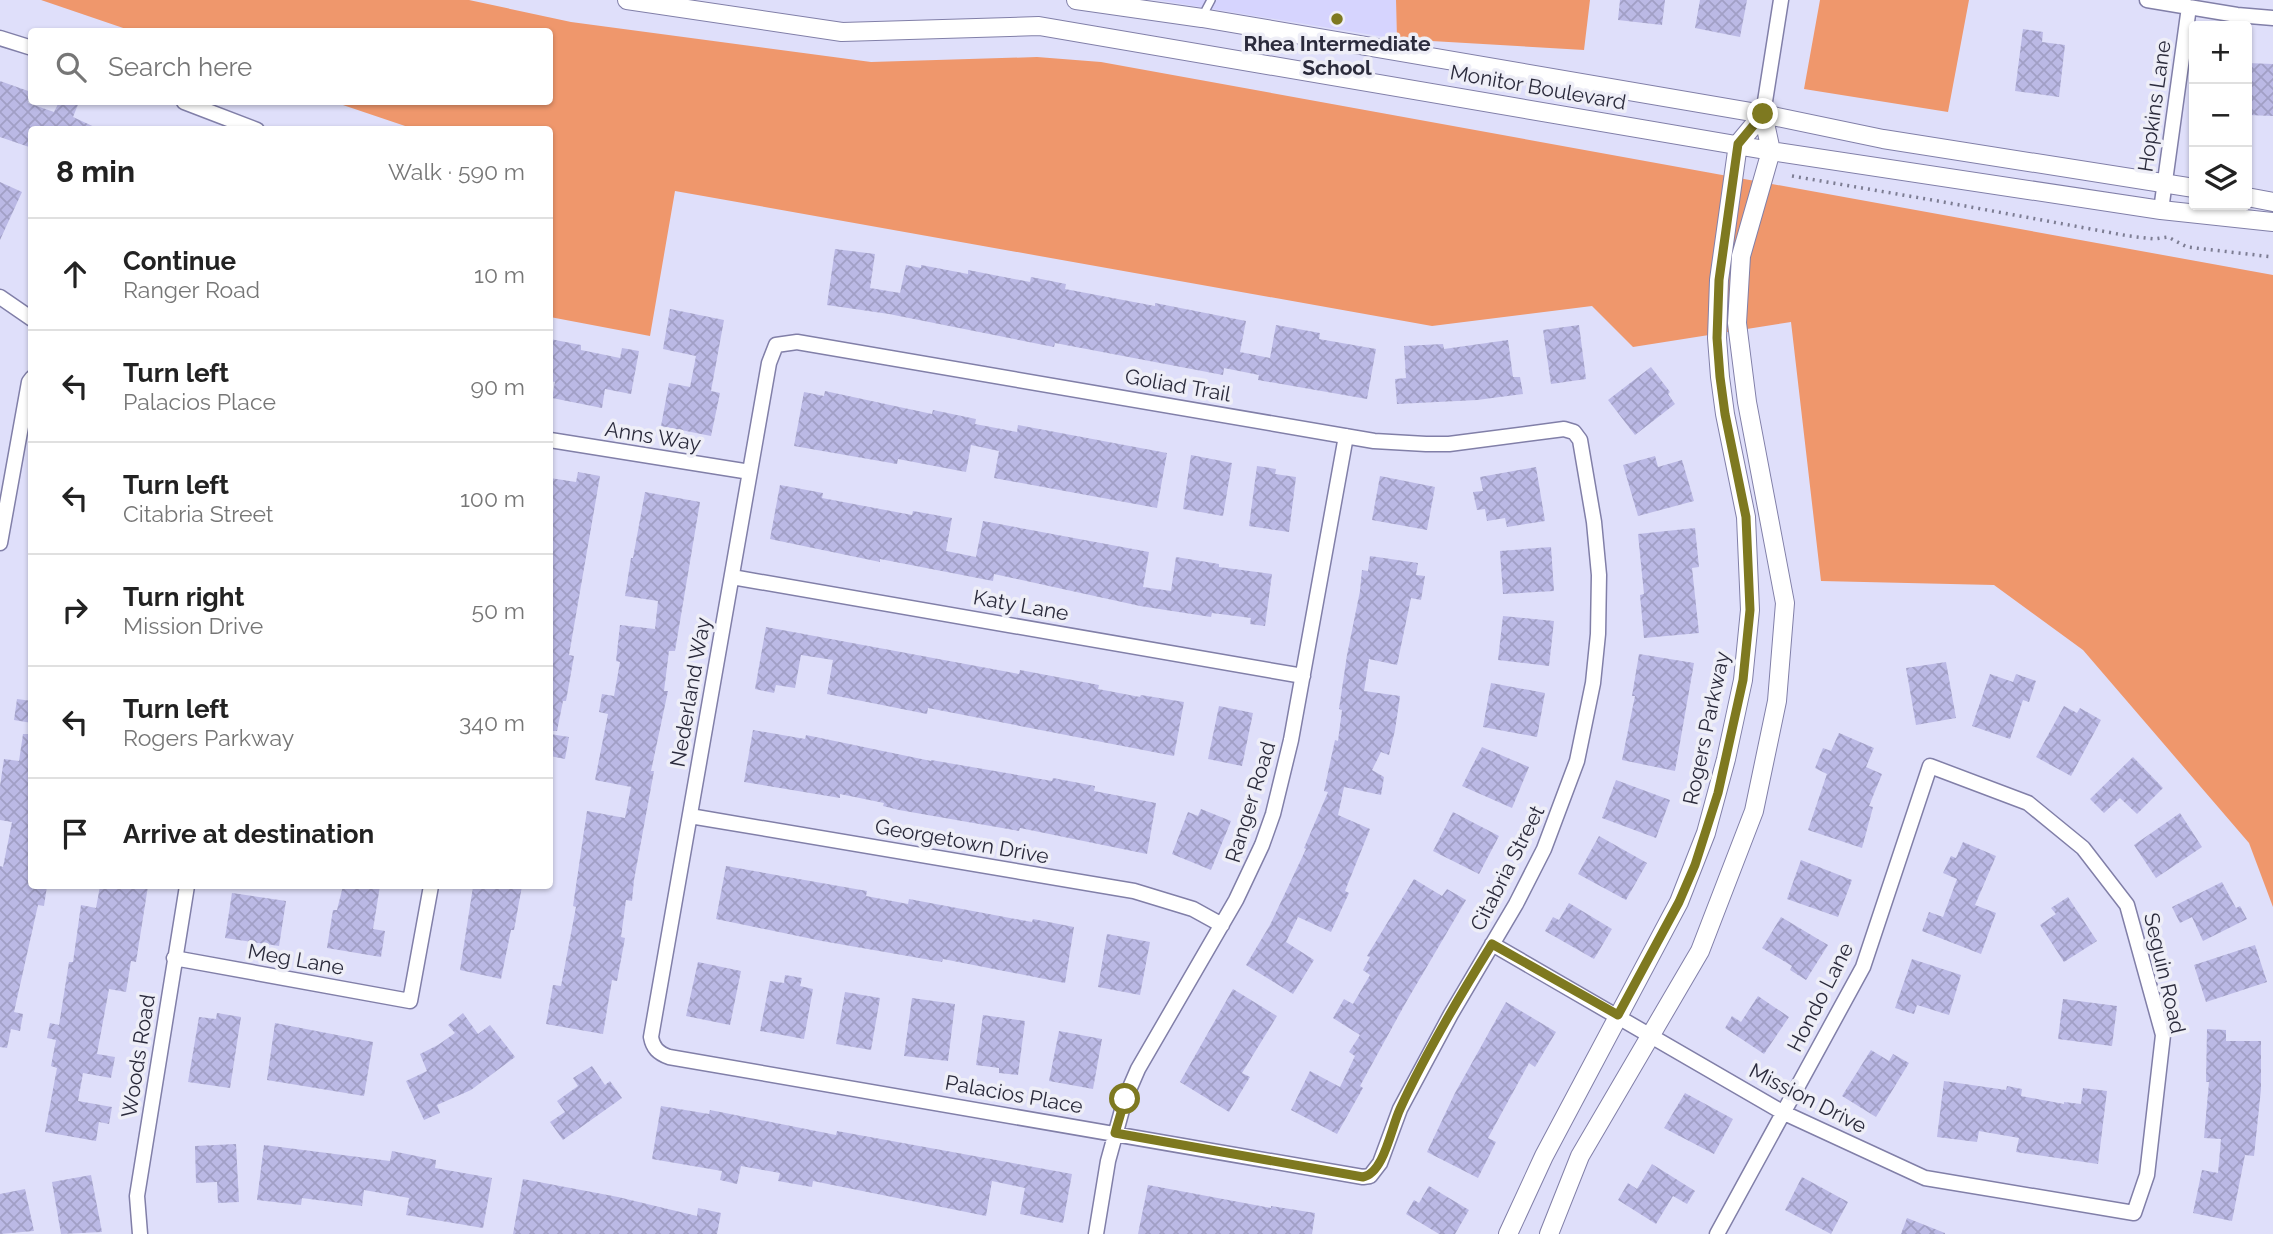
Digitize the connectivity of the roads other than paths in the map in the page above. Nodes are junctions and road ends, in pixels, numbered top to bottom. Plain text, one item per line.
1 (627, 0) edge
2 (1076, 0) edge
3 (1211, 0) edge
4 (1781, 0) edge
5 (2147, 0) edge
6 (2189, 7) junction
7 (1202, 18) junction
8 (2273, 18) edge
9 (0, 38) edge
10 (28, 47) edge
11 (192, 105) edge
12 (1763, 114) junction
13 (247, 126) edge
14 (1738, 144) junction
15 (1771, 150) junction
16 (2165, 183) junction
17 (2189, 187) edge
18 (2252, 198) edge
19 (2273, 202) edge
20 (2161, 210) junction
21 (2273, 222) edge
22 (0, 297) edge
23 (28, 315) edge
24 (776, 345) joint
25 (28, 388) edge
26 (1573, 432) joint
27 (1346, 436) junction
28 (553, 440) edge
29 (750, 472) junction
30 (0, 543) edge
31 (732, 577) junction
32 (1303, 676) junction
33 (1930, 766) joint
34 (690, 816) junction
35 (186, 889) edge
36 (430, 889) edge
37 (1222, 925) junction
38 (1492, 944) junction
39 (174, 958) junction
40 (1618, 1015) junction
41 (1651, 1035) junction
42 (653, 1046) joint
43 (1782, 1112) junction
44 (1115, 1133) junction
45 (1370, 1176) joint
46 (2134, 1213) joint
47 (140, 1234) edge
48 (1096, 1234) edge
49 (1508, 1234) edge
50 (1549, 1234) edge
51 (1717, 1234) edge

1 - 14 street, Monitor Boulevard
2 - 7 street, Monitor Boulevard
3 - 7 lane
4 - 12 street
5 - 6 street
6 - 8 street
6 - 16 street, Hopkins Lane
7 - 12 street, Monitor Boulevard
9 - 10 street
11 - 13 street
12 - 14 street
12 - 15 street
12 - 16 street, Monitor Boulevard
14 - 15 street, Monitor Boulevard
14 - 40 street, Rogers Parkway
15 - 20 street, Monitor Boulevard
15 - 41 street
16 - 17 street, Monitor Boulevard
16 - 20 street, Hopkins Lane
18 - 19 street
20 - 21 street, Monitor Boulevard
22 - 23 street
24 - 27 street, Goliad Trail
24 - 29 street, Nederland Way
25 - 30 street
26 - 27 street, Goliad Trail
26 - 38 street, Citabria Street
27 - 32 street, Ranger Road
28 - 29 street, Anns Way
29 - 31 street, Nederland Way
31 - 32 street, Katy Lane
31 - 34 street, Nederland Way
32 - 37 street, Ranger Road
33 - 43 street, Hondo Lane
33 - 46 street, Seguin Road
34 - 37 street, Georgetown Drive
34 - 42 street, Nederland Way
35 - 39 street, Woods Road
36 - 39 street, Meg Lane
37 - 44 street, Ranger Road
38 - 40 street, Mission Drive
38 - 45 street, Citabria Street
39 - 47 street, Woods Road
40 - 41 street, Mission Drive
40 - 49 street, Rogers Parkway
41 - 43 street, Mission Drive
41 - 50 street
42 - 44 street, Palacios Place
43 - 46 street, Mission Drive
43 - 51 street, Hondo Lane
44 - 45 street, Palacios Place
44 - 48 street, Ranger Road

